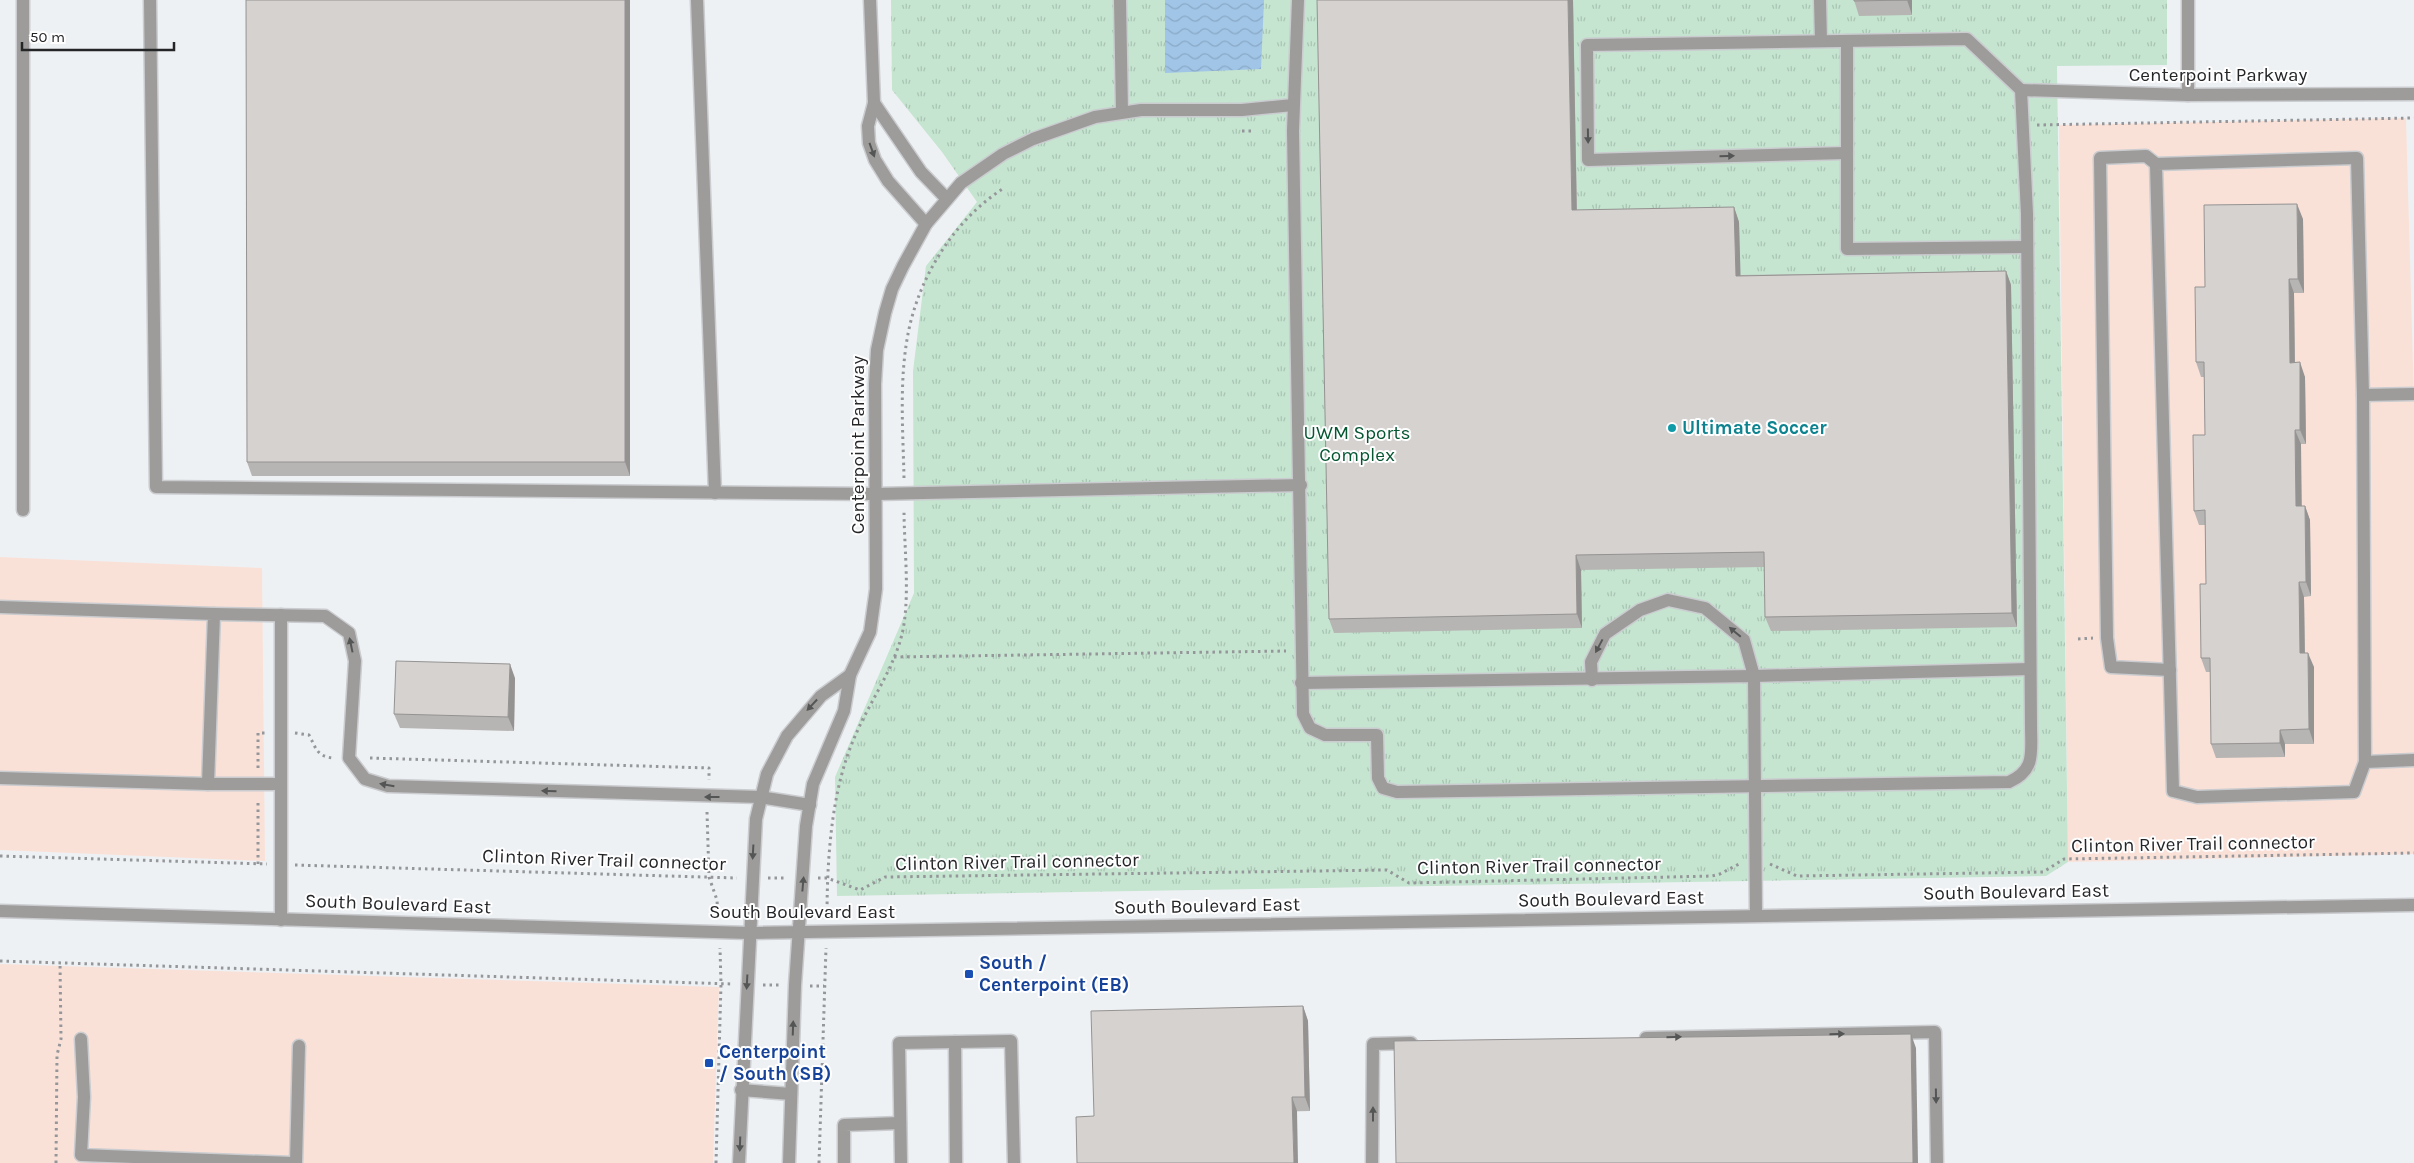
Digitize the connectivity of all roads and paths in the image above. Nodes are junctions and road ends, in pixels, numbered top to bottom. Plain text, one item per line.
1 (23, 0) edge
2 (150, 0) edge
3 (697, 0) edge
4 (870, 0) edge
5 (1120, 0) edge
6 (1298, 0) edge
7 (1820, 0) edge
8 (2188, 0) edge
9 (1821, 41) junction
10 (1847, 41) junction
11 (2021, 90) junction
12 (2414, 94) edge
13 (2188, 95) junction
14 (874, 103) junction
15 (1293, 105) junction
16 (1122, 112) junction
17 (2414, 118) edge
18 (2024, 125) junction
19 (1242, 131) dead end
20 (1253, 131) dead end
21 (1847, 153) junction
22 (2156, 164) junction
23 (1004, 188) dead end
24 (947, 199) junction
25 (926, 224) junction
26 (2027, 247) junction
27 (2414, 394) edge
28 (2363, 395) junction
29 (904, 479) dead end
30 (1300, 485) junction
31 (714, 492) junction
32 (876, 494) junction
33 (904, 505) dead end
34 (23, 510) dead end
35 (0, 607) edge
36 (214, 614) junction
37 (281, 615) junction
38 (1290, 650) dead end
39 (894, 657) junction
40 (2030, 669) junction
41 (2170, 670) junction
42 (850, 675) junction
43 (1754, 676) junction
44 (1592, 680) junction
45 (1301, 683) junction
46 (266, 733) dead end
47 (292, 734) dead end
48 (336, 758) dead end
49 (363, 758) dead end
50 (2414, 760) edge
51 (2365, 762) junction
52 (258, 765) dead end
53 (0, 778) edge
54 (708, 783) dead end
55 (208, 784) junction
56 (279, 784) junction
57 (1756, 787) junction
58 (760, 797) junction
59 (258, 800) dead end
60 (810, 805) junction
61 (707, 810) dead end
62 (2414, 854) edge
63 (0, 856) edge
64 (258, 864) junction
65 (268, 864) dead end
66 (1740, 864) dead end
67 (1769, 864) dead end
68 (294, 865) dead end
69 (709, 877) junction
70 (751, 878) junction
71 (803, 878) junction
72 (827, 878) junction
73 (827, 896) dead end
74 (717, 900) dead end
75 (2414, 904) edge
76 (0, 911) edge
77 (1756, 915) junction
78 (281, 920) junction
79 (798, 932) junction
80 (749, 933) junction
81 (0, 961) edge
82 (60, 963) junction
83 (825, 964) dead end
84 (721, 975) dead end
85 (722, 984) junction
86 (747, 985) junction
87 (795, 985) junction
88 (824, 986) junction
89 (1629, 1038) edge
90 (81, 1039) dead end
91 (955, 1042) junction
92 (1422, 1042) edge
93 (299, 1046) dead end
94 (741, 1090) junction
95 (791, 1094) junction
96 (900, 1123) junction
97 (56, 1163) edge
98 (294, 1163) edge
99 (716, 1163) edge
100 (739, 1163) edge
101 (789, 1163) edge
102 (819, 1163) edge
103 (844, 1163) edge
104 (901, 1163) edge
105 (956, 1163) edge
106 (1014, 1163) edge
107 (1372, 1163) edge
108 (1937, 1163) edge

1 - 34 street
2 - 31 street
3 - 31 street
4 - 14 street
5 - 16 street
6 - 15 street
7 - 9 street
8 - 13 street
9 - 10 street
9 -> 21 street
10 - 11 street
10 - 21 street
11 - 13 street, Centerpoint Parkway
11 - 18 street
12 - 13 street, Centerpoint Parkway
14 - 24 street
14 -> 25 street
15 - 16 street, Centerpoint Parkway
15 - 30 street
16 - 24 street, Centerpoint Parkway
17 - 18 path
18 - 26 street
19 - 20 path
21 - 26 street
22 - 28 street
22 - 41 street
22 - 41 street
23 - 29 path
24 - 25 street, Centerpoint Parkway
25 - 32 street, Centerpoint Parkway
26 - 40 street
27 - 28 street
28 - 51 street
30 - 32 street
30 - 45 street
31 - 32 street
32 - 42 street, Centerpoint Parkway
33 - 39 path
35 - 36 street
36 - 37 street
36 - 55 street
37 - 56 street
58 -> 37 street
38 - 39 path
39 - 72 path
40 - 43 street
40 - 57 street
41 - 51 street
42 -> 58 street, Centerpoint Parkway
42 - 60 street, Centerpoint Parkway
43 - 44 street
43 -> 44 street
43 - 57 street
44 - 45 street
45 - 57 street
46 - 52 path
47 - 48 path
49 - 54 path
50 - 51 street
53 - 55 street
55 - 56 street
56 - 78 street
57 - 77 street
58 - 60 street
58 -> 70 street, Centerpoint Parkway
59 - 64 path
60 - 71 street, Centerpoint Parkway
61 - 69 path
62 - 67 path, Clinton River Trail connector
63 - 64 path
64 - 65 path
66 - 72 path, Clinton River Trail connector
68 - 69 path, Clinton River Trail connector
69 - 70 path, Clinton River Trail connector
69 - 74 path
70 - 71 path, Clinton River Trail connector
70 - 80 street, Centerpoint Parkway
71 - 72 path, Clinton River Trail connector
79 -> 71 street, Centerpoint Parkway
72 - 73 path
75 - 77 street, South Boulevard East
76 - 78 street, South Boulevard East
77 - 79 street, South Boulevard East
78 - 80 street, South Boulevard East
79 - 80 street, South Boulevard East
79 - 87 street, Centerpoint Parkway
80 -> 86 street, Centerpoint Parkway
81 - 82 path
82 - 85 path
82 - 97 path
83 - 88 path
84 - 85 path
85 - 86 path
85 - 99 path
86 - 87 path
86 - 94 street, Centerpoint Parkway
87 - 88 path
95 -> 87 street, Centerpoint Parkway
88 - 102 path
89 -> 108 street
90 - 98 street
91 - 96 street
91 - 105 street
91 - 106 street
107 -> 92 street
93 - 98 street
94 - 95 street
94 -> 100 street, Centerpoint Parkway
95 - 101 street, Centerpoint Parkway
96 - 103 street
96 - 104 street

